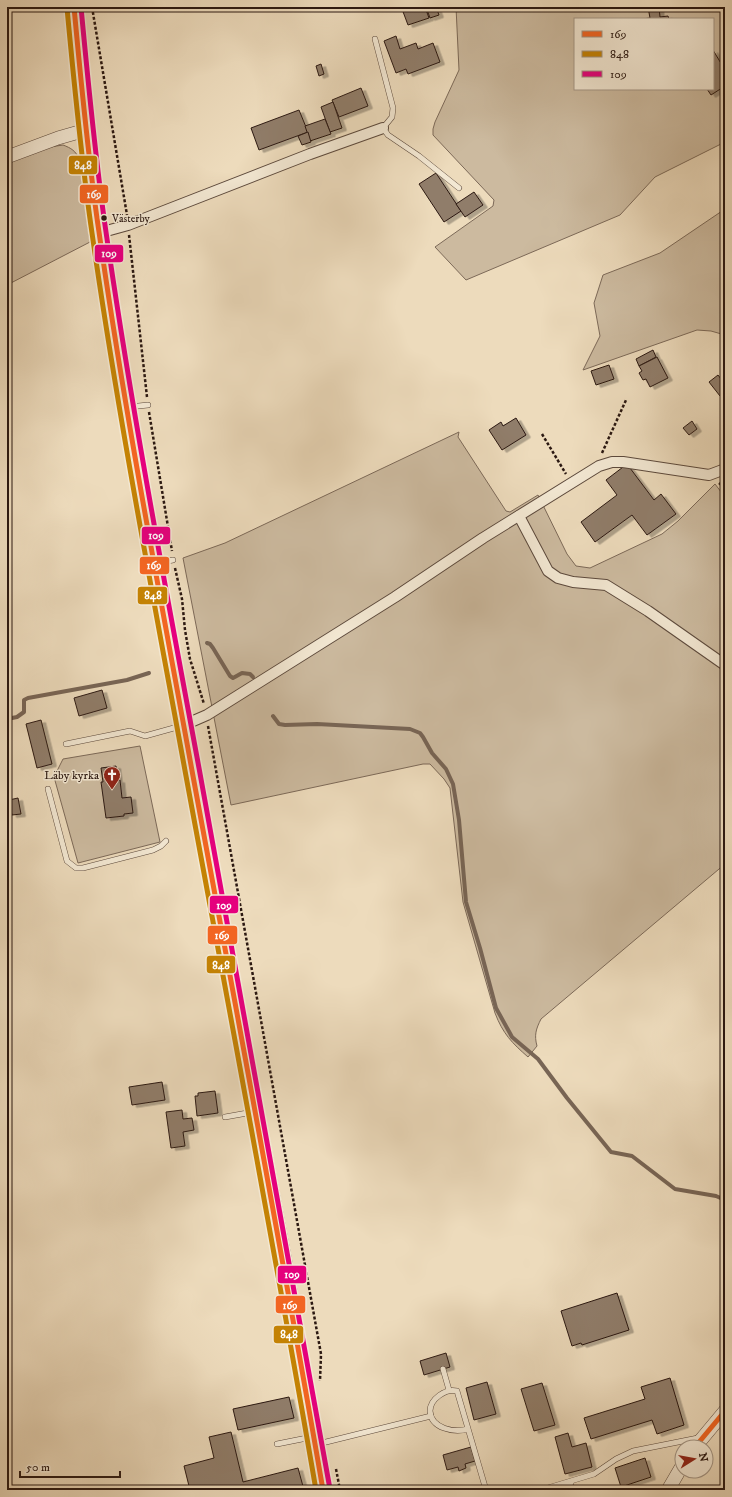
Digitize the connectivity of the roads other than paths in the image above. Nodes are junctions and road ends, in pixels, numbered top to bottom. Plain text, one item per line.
1 (74, 7) edge
2 (375, 39) dead end
3 (383, 128) junction
4 (86, 130) junction
5 (7, 157) edge
6 (459, 188) dead end
7 (99, 232) junction
8 (148, 404) road end
9 (127, 407) junction
10 (725, 469) edge
11 (519, 516) junction
12 (174, 560) road end
13 (154, 564) junction
14 (725, 665) edge
15 (184, 725) junction
16 (66, 744) dead end
17 (48, 789) dead end
18 (166, 841) dead end
19 (256, 1111) junction
20 (225, 1118) dead end
21 (444, 1369) dead end
22 (449, 1390) junction
23 (725, 1411) edge
24 (431, 1416) junction
25 (468, 1429) junction
26 (701, 1439) edge
27 (320, 1441) junction
28 (277, 1444) dead end
29 (674, 1445) edge
30 (674, 1479) edge
31 (576, 1480) junction
32 (323, 1490) edge
33 (486, 1490) edge
34 (541, 1490) edge
35 (560, 1490) edge
36 (668, 1490) edge

1 - 4 main road
2 - 3 lane
3 - 6 lane
3 - 7 street
4 - 5 street
4 - 7 main road
7 - 9 main road
8 - 9 lane
9 - 13 main road
10 - 11 street
11 - 14 street
11 - 15 street
12 - 13 lane
13 - 15 main road
15 - 16 lane
15 - 19 main road
17 - 18 lane
19 - 20 lane
19 - 27 main road
21 - 22 lane
22 - 24 lane
22 - 25 lane
23 - 26 street
24 - 25 lane
24 - 27 lane
25 - 33 lane
27 - 28 lane
27 - 32 main road
29 - 31 lane
30 - 36 street
31 - 34 lane
31 - 35 lane

